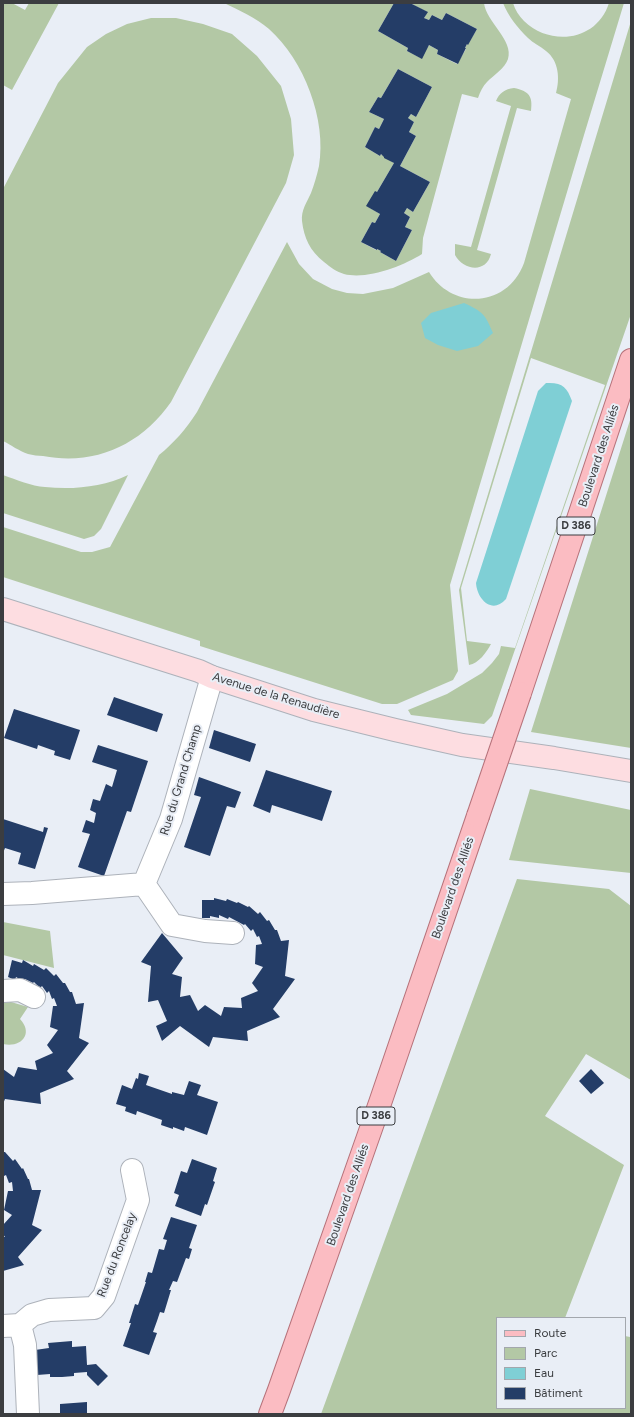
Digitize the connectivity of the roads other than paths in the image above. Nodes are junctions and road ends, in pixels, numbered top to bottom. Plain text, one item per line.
1 (631, 360) edge
2 (3, 609) edge
3 (212, 677) junction
4 (631, 771) edge
5 (144, 884) junction
6 (3, 894) edge
7 (233, 933) dead end
8 (3, 990) edge
9 (34, 997) dead end
10 (132, 1170) dead end
11 (11, 1326) edge
12 (28, 1414) edge
13 (270, 1414) edge

1 - 13 main road, Boulevard des Alliés / D 386, bridge
2 - 3 street, Avenue de la Renaudière
3 - 4 street, Avenue de la Renaudière
3 - 5 street, Rue du Grand Champ
5 - 6 street
5 - 7 street
8 - 9 street
10 - 11 street, Rue du Roncelay
11 - 12 street, Rue du Roncelay

